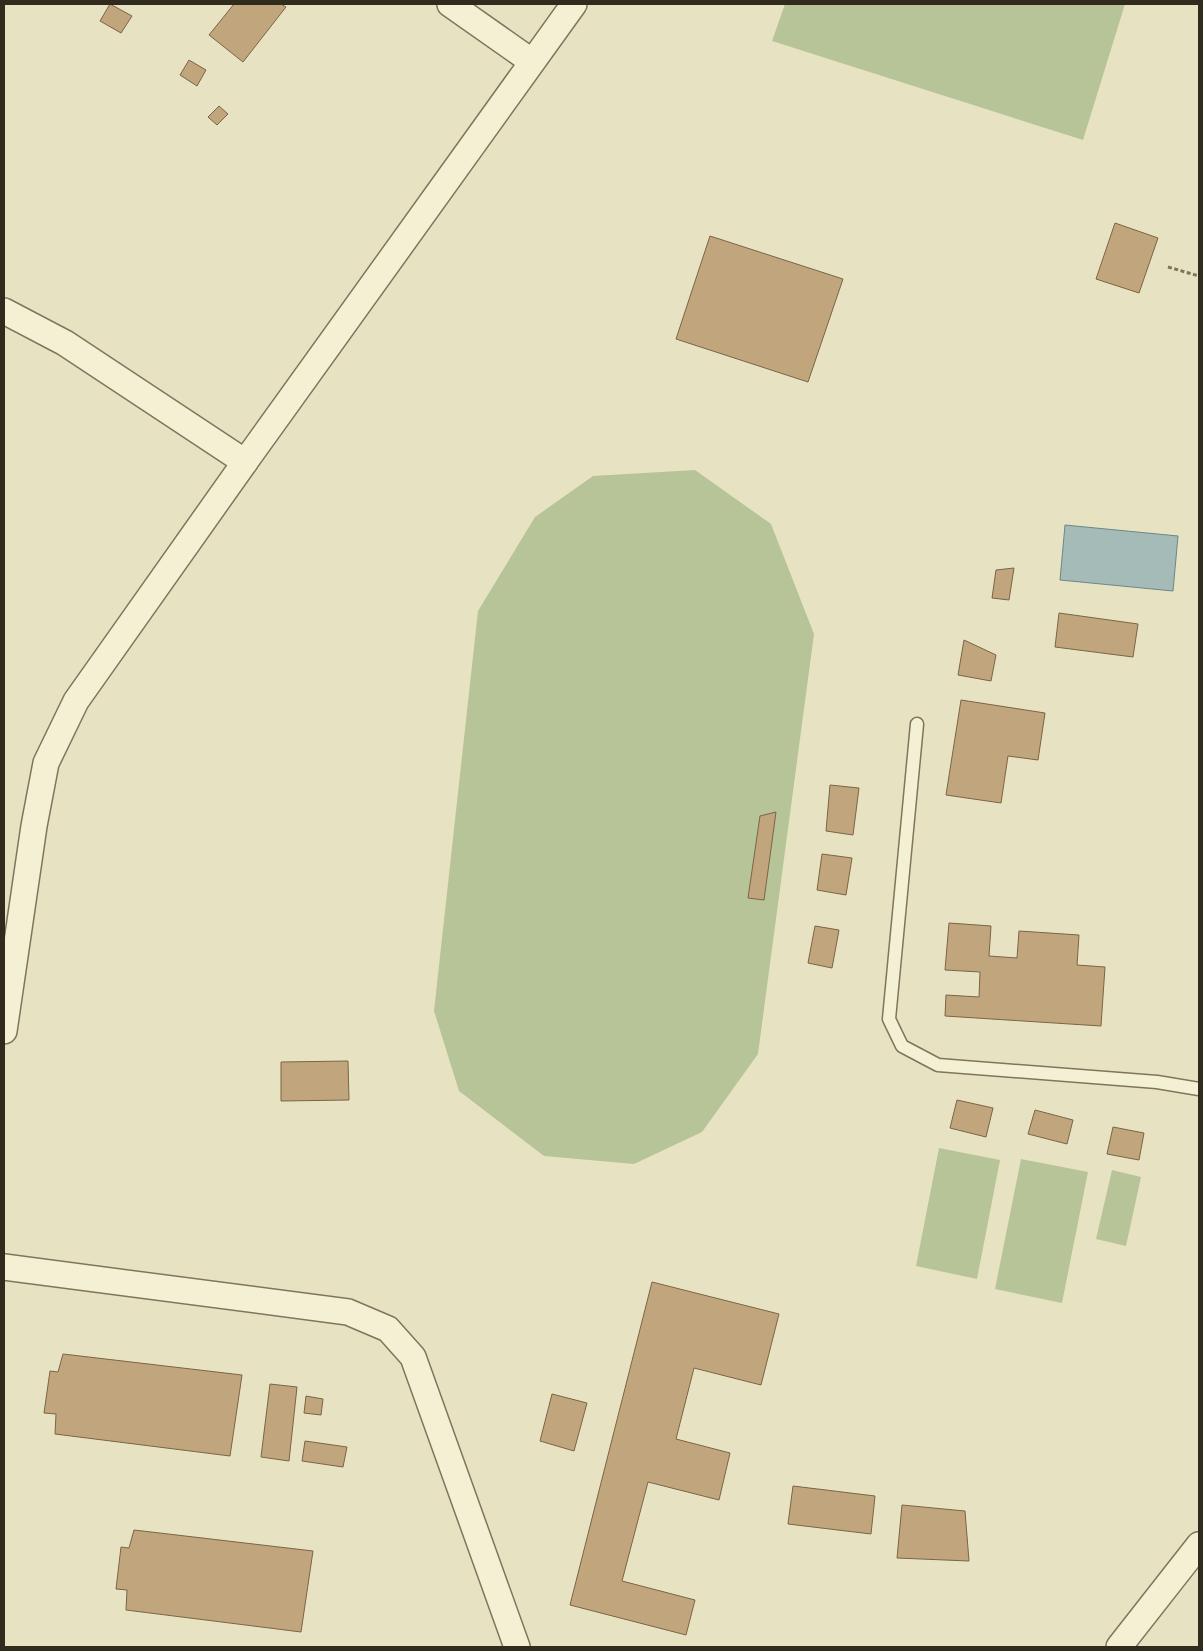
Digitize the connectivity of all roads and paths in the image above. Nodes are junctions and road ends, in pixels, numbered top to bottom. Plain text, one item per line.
1 (450, 4) edge
2 (574, 4) edge
3 (531, 61) junction
4 (1168, 267) dead end
5 (1199, 276) edge
6 (4, 311) edge
7 (244, 462) junction
8 (917, 724) dead end
9 (4, 1031) edge
10 (1199, 1089) edge
11 (4, 1267) edge
12 (1199, 1545) edge
13 (517, 1647) edge
14 (1119, 1647) edge

1 - 3 street
2 - 3 street
3 - 7 street
4 - 5 path
6 - 7 street
7 - 9 street
8 - 10 lane
11 - 13 street
12 - 14 street

